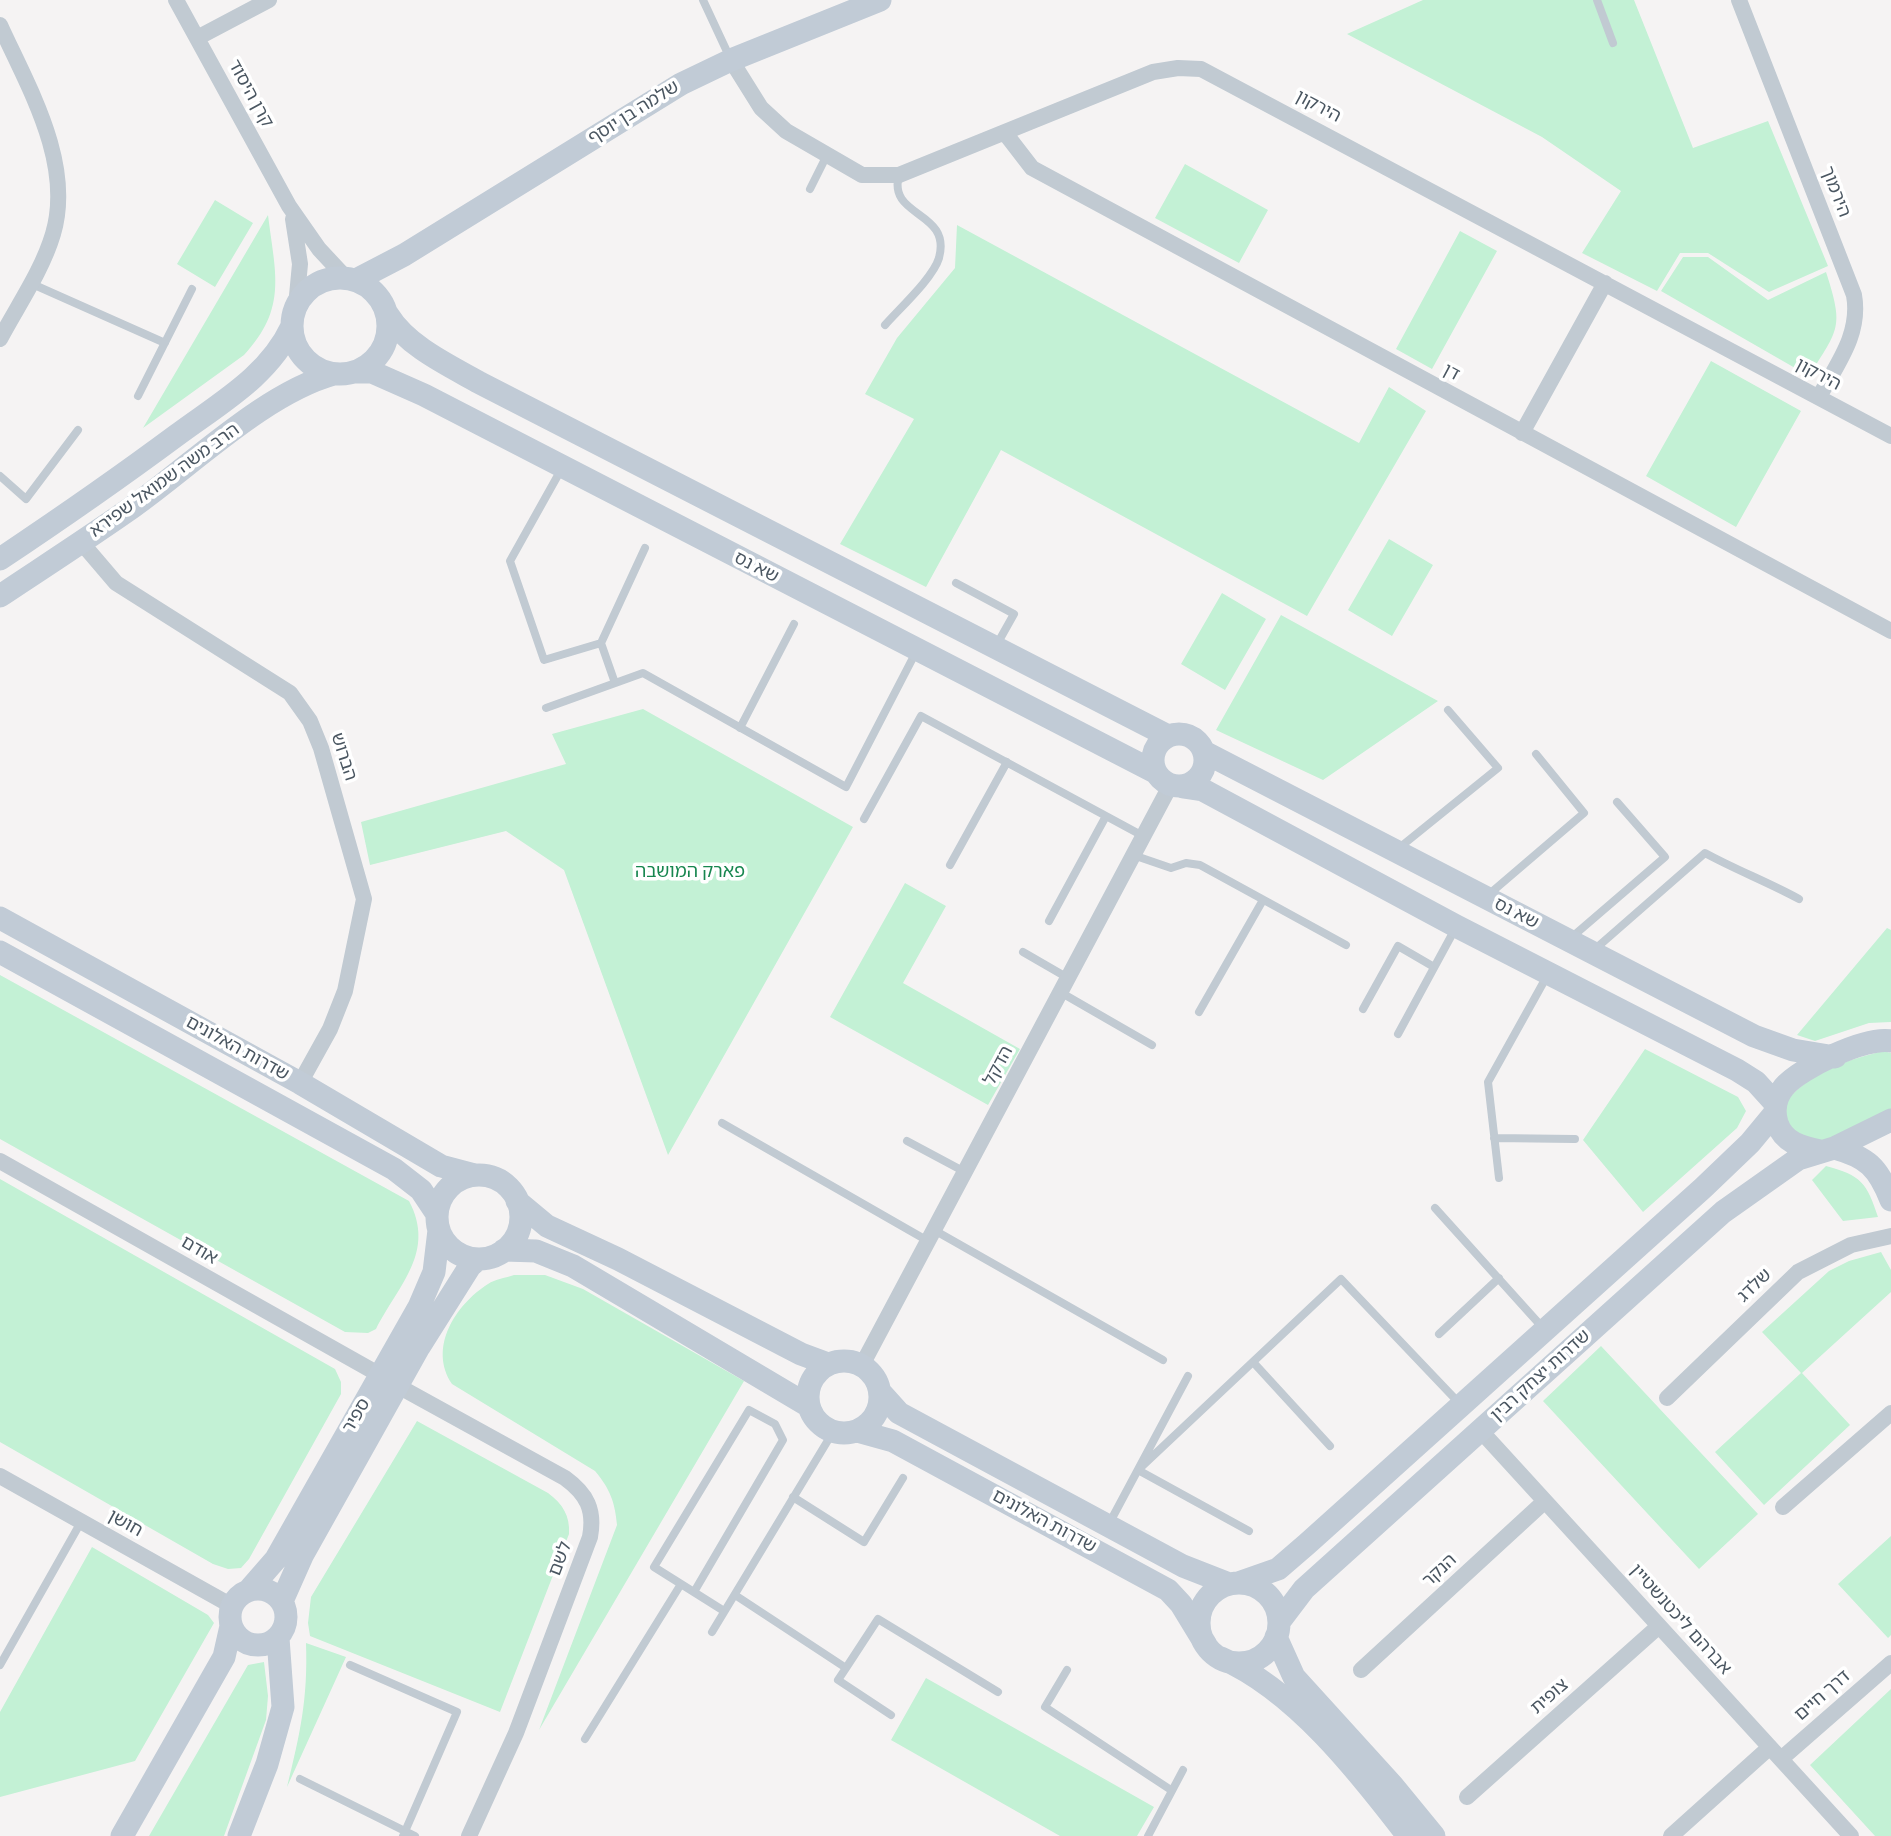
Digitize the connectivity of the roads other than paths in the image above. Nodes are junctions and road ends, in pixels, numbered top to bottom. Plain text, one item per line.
1 (176, 0) edge
2 (270, 0) edge
3 (703, 0) edge
4 (880, 0) edge
5 (1597, 0) edge
6 (1739, 0) edge
7 (0, 25) edge
8 (197, 38) junction
9 (1613, 43) dead end
10 (731, 60) junction
11 (1005, 133) junction
12 (827, 155) junction
13 (900, 175) junction
14 (810, 189) dead end
15 (289, 206) junction
16 (404, 255) junction
17 (351, 279) junction
18 (30, 283) junction
19 (1605, 283) junction
20 (192, 289) dead end
21 (387, 312) junction
22 (294, 316) junction
23 (885, 325) dead end
24 (0, 339) edge
25 (165, 343) junction
26 (345, 373) junction
27 (138, 396) dead end
28 (1819, 397) junction
29 (78, 430) dead end
30 (1522, 433) junction
31 (1891, 436) edge
32 (562, 468) junction
33 (0, 476) edge
34 (81, 542) junction
35 (645, 548) dead end
36 (0, 559) edge
37 (956, 583) dead end
38 (0, 596) edge
39 (794, 624) dead end
40 (1891, 631) edge
41 (601, 643) junction
42 (996, 647) junction
43 (917, 650) junction
44 (615, 683) junction
45 (546, 708) dead end
46 (1448, 710) dead end
47 (740, 728) junction
48 (1168, 736) junction
49 (1205, 752) junction
50 (1536, 754) dead end
51 (1007, 762) junction
52 (1170, 781) junction
53 (1616, 803) dead end
54 (1106, 816) junction
55 (864, 818) dead end
56 (1143, 836) junction
57 (1395, 852) junction
58 (1133, 855) junction
59 (950, 865) dead end
60 (1485, 898) junction
61 (1263, 900) junction
62 (1799, 900) dead end
63 (0, 918) edge
64 (1049, 921) dead end
65 (1456, 926) junction
66 (1568, 940) junction
67 (1346, 945) dead end
68 (0, 952) edge
69 (1023, 952) dead end
70 (1592, 953) junction
71 (1434, 967) junction
72 (1548, 973) junction
73 (1064, 985) junction
74 (1363, 1010) dead end
75 (1199, 1012) dead end
76 (1398, 1034) dead end
77 (1891, 1041) edge
78 (1152, 1045) dead end
79 (1835, 1056) junction
80 (300, 1083) junction
81 (1775, 1108) junction
82 (1891, 1120) edge
83 (722, 1123) dead end
84 (1494, 1138) junction
85 (1574, 1139) dead end
86 (907, 1140) dead end
87 (1827, 1150) junction
88 (0, 1161) edge
89 (965, 1172) junction
90 (475, 1175) junction
91 (1499, 1178) dead end
92 (517, 1200) junction
93 (1891, 1200) edge
94 (1435, 1208) dead end
95 (438, 1222) junction
96 (931, 1235) junction
97 (1891, 1236) edge
98 (504, 1250) junction
99 (478, 1259) junction
100 (1499, 1278) junction
101 (1545, 1329) junction
102 (1439, 1334) dead end
103 (1163, 1360) dead end
104 (1253, 1362) junction
105 (828, 1364) junction
106 (862, 1365) junction
107 (1188, 1376) dead end
108 (389, 1380) junction
109 (881, 1393) junction
110 (1667, 1398) dead end
111 (1460, 1404) junction
112 (809, 1406) junction
113 (1891, 1413) edge
114 (1480, 1430) junction
115 (857, 1431) junction
116 (832, 1432) junction
117 (1330, 1446) dead end
118 (1138, 1469) junction
119 (0, 1476) edge
120 (903, 1478) dead end
121 (793, 1497) junction
122 (1545, 1501) junction
123 (1783, 1507) dead end
124 (81, 1521) junction
125 (1108, 1525) junction
126 (1249, 1531) dead end
127 (1234, 1583) junction
128 (681, 1584) junction
129 (249, 1590) junction
130 (694, 1592) junction
131 (734, 1595) junction
132 (282, 1601) junction
133 (724, 1611) junction
134 (231, 1616) junction
135 (1659, 1626) junction
136 (1278, 1630) junction
137 (712, 1632) dead end
138 (278, 1638) junction
139 (1213, 1651) junction
140 (1891, 1663) edge
141 (0, 1665) edge
142 (350, 1665) dead end
143 (846, 1668) junction
144 (1067, 1670) dead end
145 (1361, 1670) dead end
146 (998, 1692) dead end
147 (891, 1715) dead end
148 (585, 1739) dead end
149 (1775, 1753) junction
150 (1183, 1770) dead end
151 (300, 1779) dead end
152 (1171, 1790) junction
153 (1466, 1797) dead end
154 (1400, 1833) edge
155 (404, 1834) edge
156 (122, 1836) edge
157 (239, 1836) edge
158 (415, 1836) edge
159 (469, 1836) edge
160 (1148, 1836) edge
161 (1433, 1836) edge
162 (1671, 1836) edge
163 (1851, 1836) edge

1 - 8 street, קרן היסוד
2 - 8 street
3 - 10 lane
4 - 10 street, שלמה בן יוסף
5 - 9 lane
6 - 28 street, הירמוך
7 - 18 street
8 - 15 street, קרן היסוד
10 - 12 street, הירקון
10 - 16 street, שלמה בן יוסף
11 - 13 street, הירקון
11 - 19 street, הירקון
11 - 30 street, דן
12 - 13 street, הירקון
12 - 14 lane
13 - 23 lane
15 - 17 street, קרן היסוד
15 - 22 street, קרן היסוד
16 - 17 street, שלמה בן יוסף
16 - 21 street, שלמה בן יוסף
17 - 21 street
17 - 22 street
18 - 24 street
18 - 25 lane
19 - 28 street, הירקון
19 - 30 street
20 - 25 lane
21 - 26 street
21 - 42 street
22 - 26 street
22 - 36 street, הרב משה שמואל שפירא
25 - 27 lane
26 - 32 street, שא נס
26 - 34 street, הרב משה שמואל שפירא
28 - 31 street, הירקון
29 - 33 lane
30 - 40 street, דן
32 - 41 lane
32 - 43 street, שא נס
34 - 38 street, הרב משה שמואל שפירא
34 - 80 street, הברוש
35 - 41 lane
37 - 42 lane
39 - 47 lane
41 - 44 lane
42 - 48 street
43 - 47 lane
43 - 52 street, שא נס
44 - 45 lane
44 - 47 lane
46 - 57 lane
48 - 49 street
48 - 52 street
49 - 52 street
49 - 57 street, שא נס
50 - 60 lane
51 - 54 lane
51 - 55 lane
51 - 59 lane
52 - 56 street, הדקל
52 - 65 street, שא נס
53 - 66 lane
54 - 56 lane
54 - 64 lane
56 - 58 street, הדקל
57 - 60 street, שא נס
58 - 61 lane
58 - 73 street, הדקל
60 - 66 street, שא נס
61 - 67 lane
61 - 75 lane
62 - 70 lane
63 - 80 street, שדרות האלונים
65 - 71 lane
65 - 72 street, שא נס
66 - 70 street, שא נס
68 - 95 street, שדרות האלונים
69 - 73 lane
70 - 79 street, שא נס
71 - 74 lane
71 - 76 lane
72 - 81 street, שא נס
72 - 84 lane
73 - 78 lane
73 - 89 street, הדקל
77 - 79 street, שדרות יצחק רבין
79 - 81 street, שדרות יצחק רבין
80 - 90 street, שדרות האלונים
81 - 87 street, שא נס
81 - 101 street, שדרות יצחק רבין
82 - 87 street, שדרות יצחק רבין
83 - 96 lane
84 - 85 lane
84 - 91 lane
86 - 89 lane
87 - 93 street, שא נס
87 - 114 street, שדרות יצחק רבין
88 - 108 street, אודם
89 - 96 street, הדקל
90 - 92 street
90 - 95 street
92 - 98 street
92 - 105 street
94 - 100 lane
95 - 99 street
95 - 108 street, ספיר
96 - 103 lane
96 - 106 street, הדקל
97 - 110 street, שלדג
98 - 99 street
98 - 112 street
99 - 108 street, ספיר
100 - 101 lane
100 - 102 lane
101 - 111 street, שדרות יצחק רבין
104 - 111 lane
104 - 117 lane
104 - 118 lane
105 - 106 street
105 - 112 street
106 - 109 street
107 - 118 lane
108 - 129 street, ספיר
108 - 132 street, ספיר
108 - 159 street, לשם
109 - 115 street
109 - 125 street, שדרות האלונים
111 - 127 street, שדרות יצחק רבין
112 - 116 street
113 - 123 street
114 - 122 street, אברהם ליכטנשטיין
114 - 136 street, שדרות יצחק רבין
115 - 116 street
115 - 139 street, שדרות האלונים
116 - 121 lane
118 - 125 lane
118 - 126 lane
119 - 124 street, חושן
120 - 121 lane
121 - 131 lane
122 - 135 street, אברהם ליכטנשטיין
122 - 145 street, הנקר
124 - 134 street, חושן
124 - 141 lane
125 - 127 street, שדרות האלונים
127 - 136 street
127 - 139 street
128 - 130 lane
128 - 130 lane
128 - 148 lane
129 - 132 street
129 - 134 street
130 - 133 lane
131 - 133 lane
131 - 143 lane
132 - 138 street
133 - 137 lane
134 - 138 street
134 - 156 street
135 - 149 street, אברהם ליכטנשטיין
135 - 153 street, צופית
136 - 139 street
136 - 161 street
138 - 157 street
139 - 154 street
140 - 149 street, דרך חיים
142 - 155 lane
143 - 146 lane
143 - 147 lane
144 - 152 lane
149 - 162 street, דרך חיים
149 - 163 street, אברהם ליכטנשטיין
150 - 152 lane
151 - 155 lane
152 - 160 lane
155 - 158 lane

